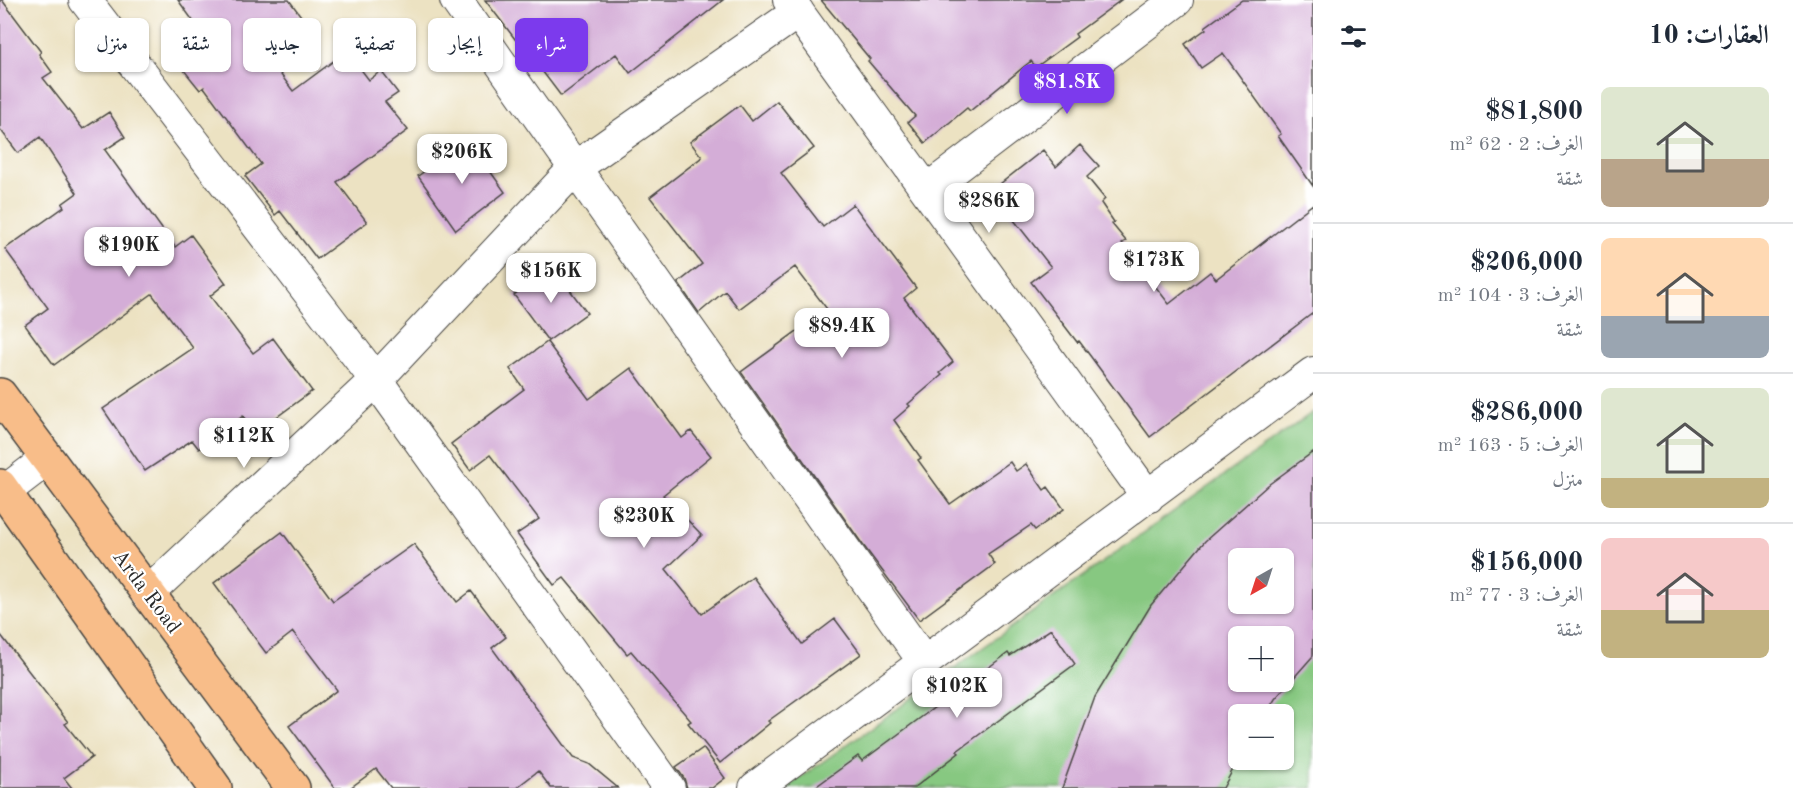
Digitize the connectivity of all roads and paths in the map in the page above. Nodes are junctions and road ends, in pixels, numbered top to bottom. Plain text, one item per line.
1 (85, 0) edge
2 (456, 0) edge
3 (1177, 0) edge
4 (794, 6) edge
5 (576, 167) junction
6 (927, 190) junction
7 (1313, 374) edge
8 (376, 380) junction
9 (0, 395) edge
10 (47, 459) junction
11 (1, 491) edge
12 (1148, 497) junction
13 (147, 594) junction
14 (925, 663) junction
15 (215, 788) edge
16 (293, 788) edge
17 (669, 788) edge
18 (755, 788) edge

1 - 8 street
2 - 5 street
3 - 6 street
4 - 5 street
4 - 6 street
5 - 8 street
5 - 14 street
6 - 12 street
7 - 12 street
8 - 13 street
8 - 17 street
9 - 10 main road, Arda Road
10 - 11 street
10 - 13 main road, Arda Road
11 - 15 main road
12 - 14 street
13 - 16 main road, Arda Road
14 - 18 street

